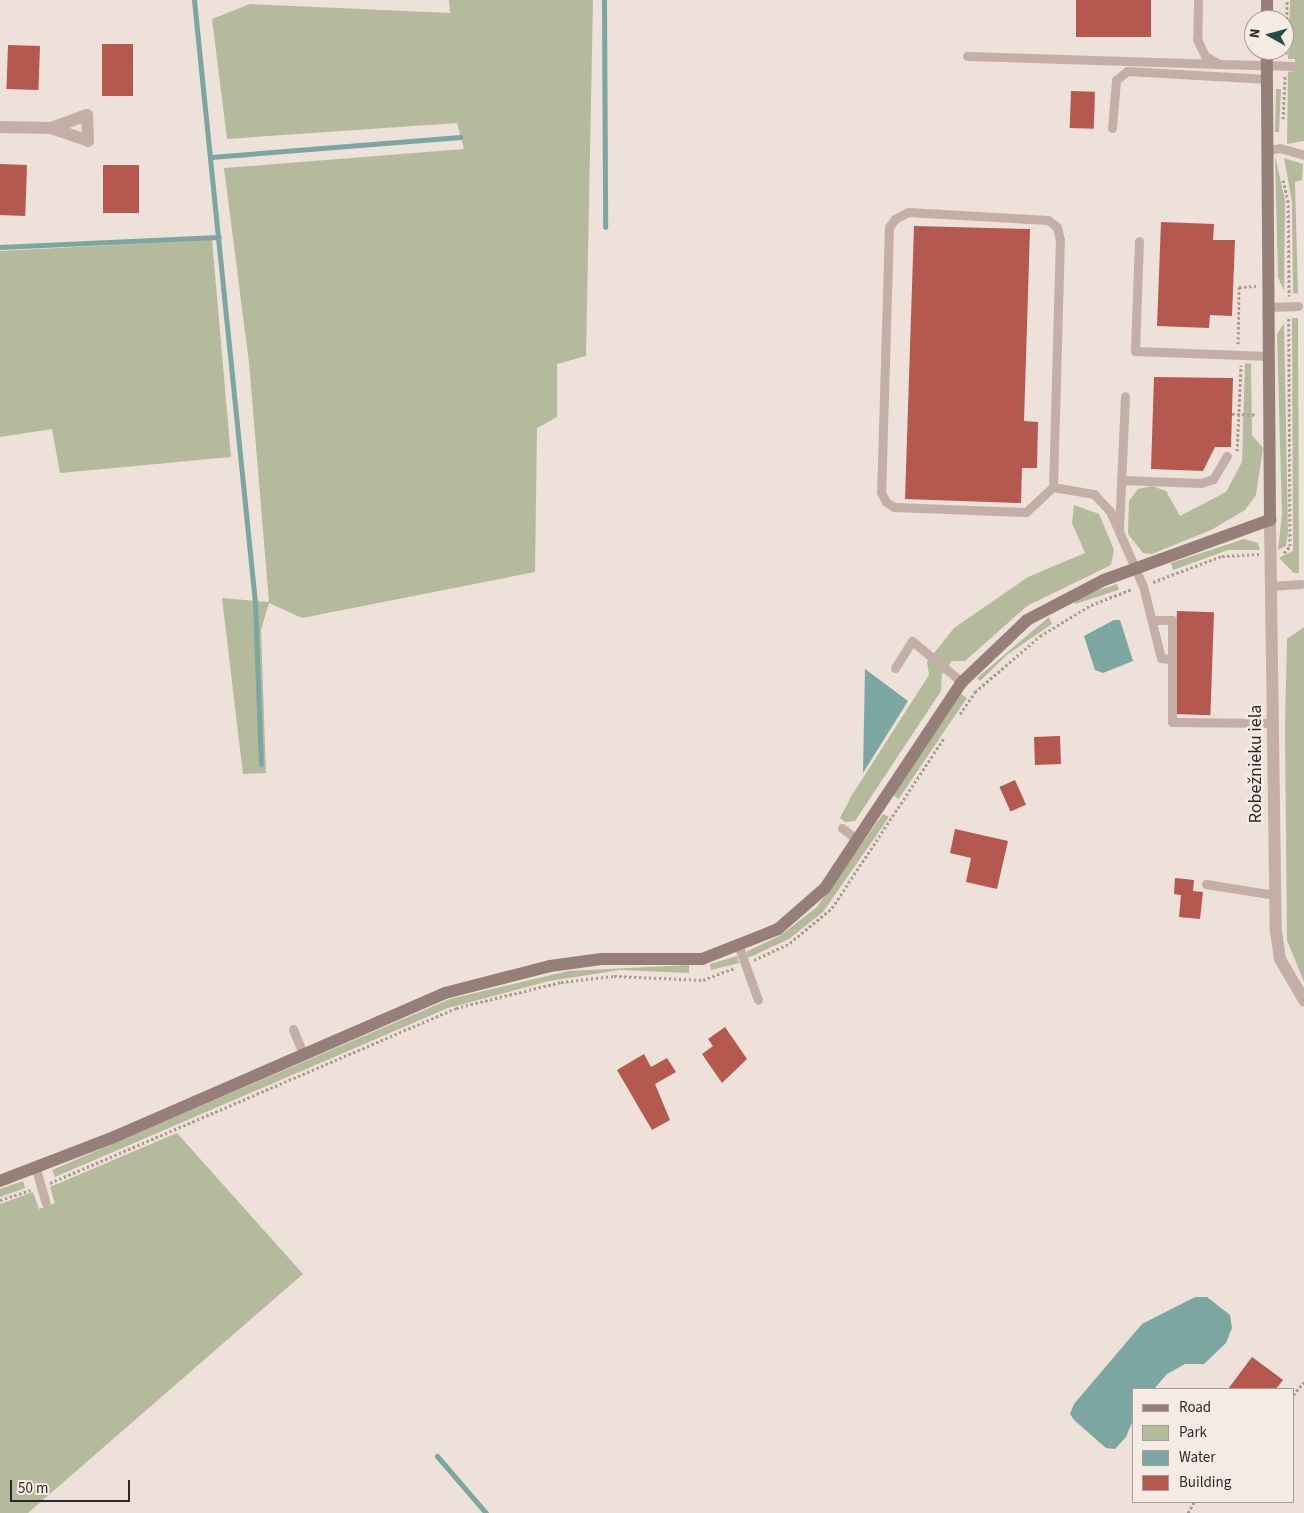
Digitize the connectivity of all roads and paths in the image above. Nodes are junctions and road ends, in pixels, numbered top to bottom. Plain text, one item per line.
1 (1198, 0) edge
2 (1287, 0) edge
3 (967, 56) dead end
4 (1267, 60) edge
5 (1219, 64) junction
6 (1290, 66) junction
7 (1267, 72) junction
8 (0, 127) edge
9 (51, 128) dead end
10 (1112, 128) dead end
11 (1274, 149) junction
12 (1304, 155) edge
13 (1282, 176) dead end
14 (1139, 241) dead end
15 (1293, 306) junction
16 (1269, 307) junction
17 (1269, 356) junction
18 (1125, 396) dead end
19 (1232, 414) dead end
20 (1269, 415) junction
21 (1227, 456) dead end
22 (1121, 480) junction
23 (1053, 487) junction
24 (1270, 520) junction
25 (1119, 532) junction
26 (1281, 553) dead end
27 (1256, 554) dead end
28 (1134, 569) junction
29 (1301, 584) dead end
30 (1143, 586) junction
31 (1271, 586) junction
32 (1154, 620) junction
33 (1171, 658) junction
34 (894, 668) dead end
35 (962, 682) junction
36 (954, 723) dead end
37 (1274, 723) junction
38 (949, 730) dead end
39 (842, 828) dead end
40 (856, 839) junction
41 (1206, 884) dead end
42 (1275, 895) junction
43 (739, 947) junction
44 (746, 964) junction
45 (758, 1000) dead end
46 (1304, 1000) edge
47 (293, 1029) dead end
48 (303, 1054) junction
49 (36, 1169) junction
50 (0, 1181) edge
51 (42, 1186) junction
52 (0, 1200) edge
53 (46, 1203) dead end
54 (1304, 1382) edge
55 (1294, 1394) edge

1 - 5 lane
2 - 6 path
3 - 5 lane
4 - 7 street
5 - 7 lane
6 - 7 lane
6 - 11 path
7 - 10 lane
7 - 11 street
8 - 9 street
11 - 12 lane
11 - 16 street
13 - 15 path
14 - 17 lane
15 - 16 lane
15 - 26 path
16 - 17 street
17 - 20 street
18 - 22 lane
19 - 20 path
20 - 24 street
21 - 22 lane
22 - 25 lane
23 - 23 lane
23 - 25 lane
24 - 28 street
24 - 31 street, Robežnieku iela
25 - 28 lane
27 - 30 path
28 - 30 lane
28 - 35 street
29 - 31 lane
30 - 32 lane
30 - 36 path
31 - 37 street, Robežnieku iela
32 - 33 lane
32 - 33 lane
33 - 37 lane
34 - 35 lane
35 - 40 street
37 - 42 street, Robežnieku iela
38 - 44 path
39 - 40 lane
40 - 43 street
41 - 42 lane
42 - 46 street, Robežnieku iela
43 - 44 lane
43 - 48 street
44 - 45 lane
44 - 51 path
47 - 48 lane
48 - 49 street
49 - 50 street
49 - 51 lane
51 - 52 path
51 - 53 lane
54 - 55 path

